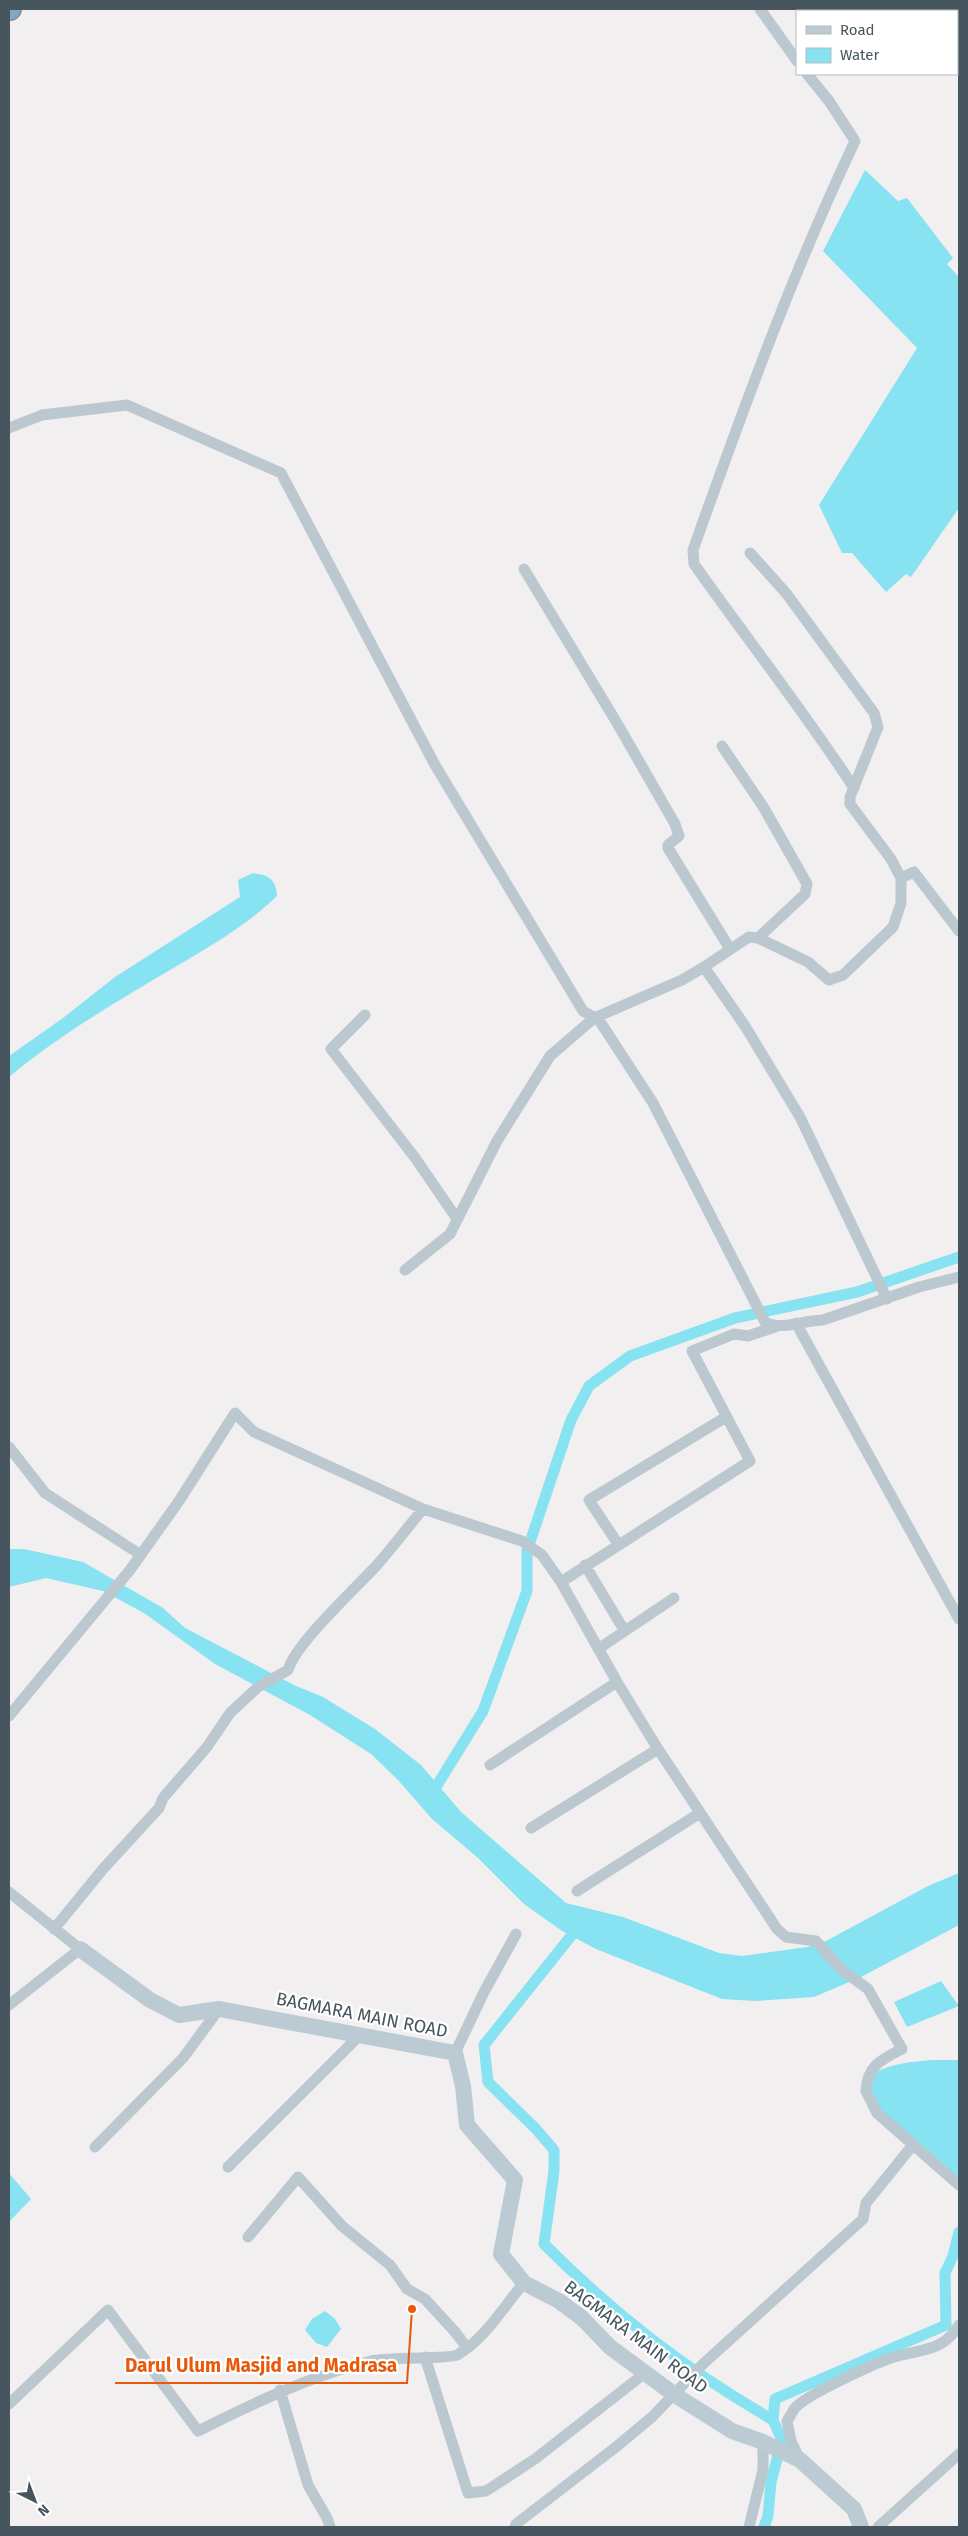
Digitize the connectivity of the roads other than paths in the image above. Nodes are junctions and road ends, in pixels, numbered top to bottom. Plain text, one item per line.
1 (760, 9) edge
2 (796, 60) edge
3 (808, 75) edge
4 (9, 428) edge
5 (750, 552) dead end
6 (524, 569) dead end
7 (722, 746) dead end
8 (854, 788) junction
9 (902, 878) junction
10 (959, 931) edge
11 (758, 938) junction
12 (730, 948) junction
13 (704, 967) junction
14 (365, 1015) dead end
15 (594, 1018) junction
16 (457, 1219) junction
17 (405, 1270) dead end
18 (959, 1277) edge
19 (887, 1299) junction
20 (796, 1323) junction
21 (770, 1325) junction
22 (726, 1417) junction
23 (9, 1446) edge
24 (422, 1509) junction
25 (618, 1544) junction
26 (141, 1555) junction
27 (585, 1565) junction
28 (561, 1582) junction
29 (674, 1598) dead end
30 (959, 1619) edge
31 (624, 1630) junction
32 (598, 1649) junction
33 (617, 1682) junction
34 (9, 1716) edge
35 (658, 1749) junction
36 (490, 1766) dead end
37 (700, 1813) junction
38 (531, 1828) dead end
39 (577, 1891) dead end
40 (9, 1892) edge
41 (54, 1929) junction
42 (516, 1934) dead end
43 (80, 1949) junction
44 (9, 2005) edge
45 (219, 2009) junction
46 (360, 2034) junction
47 (455, 2053) junction
48 (912, 2146) junction
49 (95, 2147) dead end
50 (228, 2168) dead end
51 (959, 2185) edge
52 (248, 2237) dead end
53 (524, 2282) junction
54 (959, 2325) edge
55 (467, 2348) junction
56 (425, 2357) junction
57 (646, 2373) junction
58 (280, 2390) junction
59 (675, 2395) junction
60 (9, 2404) edge
61 (766, 2444) junction
62 (959, 2454) edge
63 (795, 2458) junction
64 (330, 2527) edge
65 (516, 2527) edge
66 (748, 2527) edge
67 (861, 2527) edge
68 (878, 2527) edge

1 - 2 street
3 - 8 street
4 - 15 street
5 - 8 street
6 - 12 street
7 - 11 street
8 - 9 street
9 - 10 street
9 - 11 street
11 - 12 street
12 - 13 street
13 - 15 street
13 - 19 street
14 - 16 street
15 - 16 street
15 - 21 street
16 - 17 street
18 - 19 street
19 - 20 street
20 - 21 street
20 - 30 street
21 - 22 street
22 - 25 street
22 - 25 street
23 - 26 street
24 - 26 street
24 - 28 street
24 - 41 street
25 - 27 street
26 - 34 street
27 - 28 street
27 - 31 street
28 - 32 street
29 - 31 street
31 - 32 street
32 - 33 street
33 - 35 street
33 - 36 street
35 - 37 street
35 - 38 street
37 - 39 street
37 - 48 street
40 - 41 street
41 - 43 street
42 - 47 street
43 - 44 street
43 - 45 street, BAGMARA MAIN ROAD
45 - 46 street, BAGMARA MAIN ROAD
45 - 49 street
46 - 47 street, BAGMARA MAIN ROAD
46 - 50 street
47 - 53 street, BAGMARA MAIN ROAD
48 - 51 street
48 - 59 street
52 - 55 street
53 - 55 street
53 - 57 street, BAGMARA MAIN ROAD
54 - 63 street
55 - 56 street
56 - 57 street
56 - 58 street
57 - 59 street, BAGMARA MAIN ROAD
58 - 60 street
58 - 64 street
59 - 61 street, BAGMARA MAIN ROAD
59 - 65 street
61 - 63 street, BAGMARA MAIN ROAD
61 - 66 street
62 - 68 street
63 - 67 street, BAGMARA MAIN ROAD

